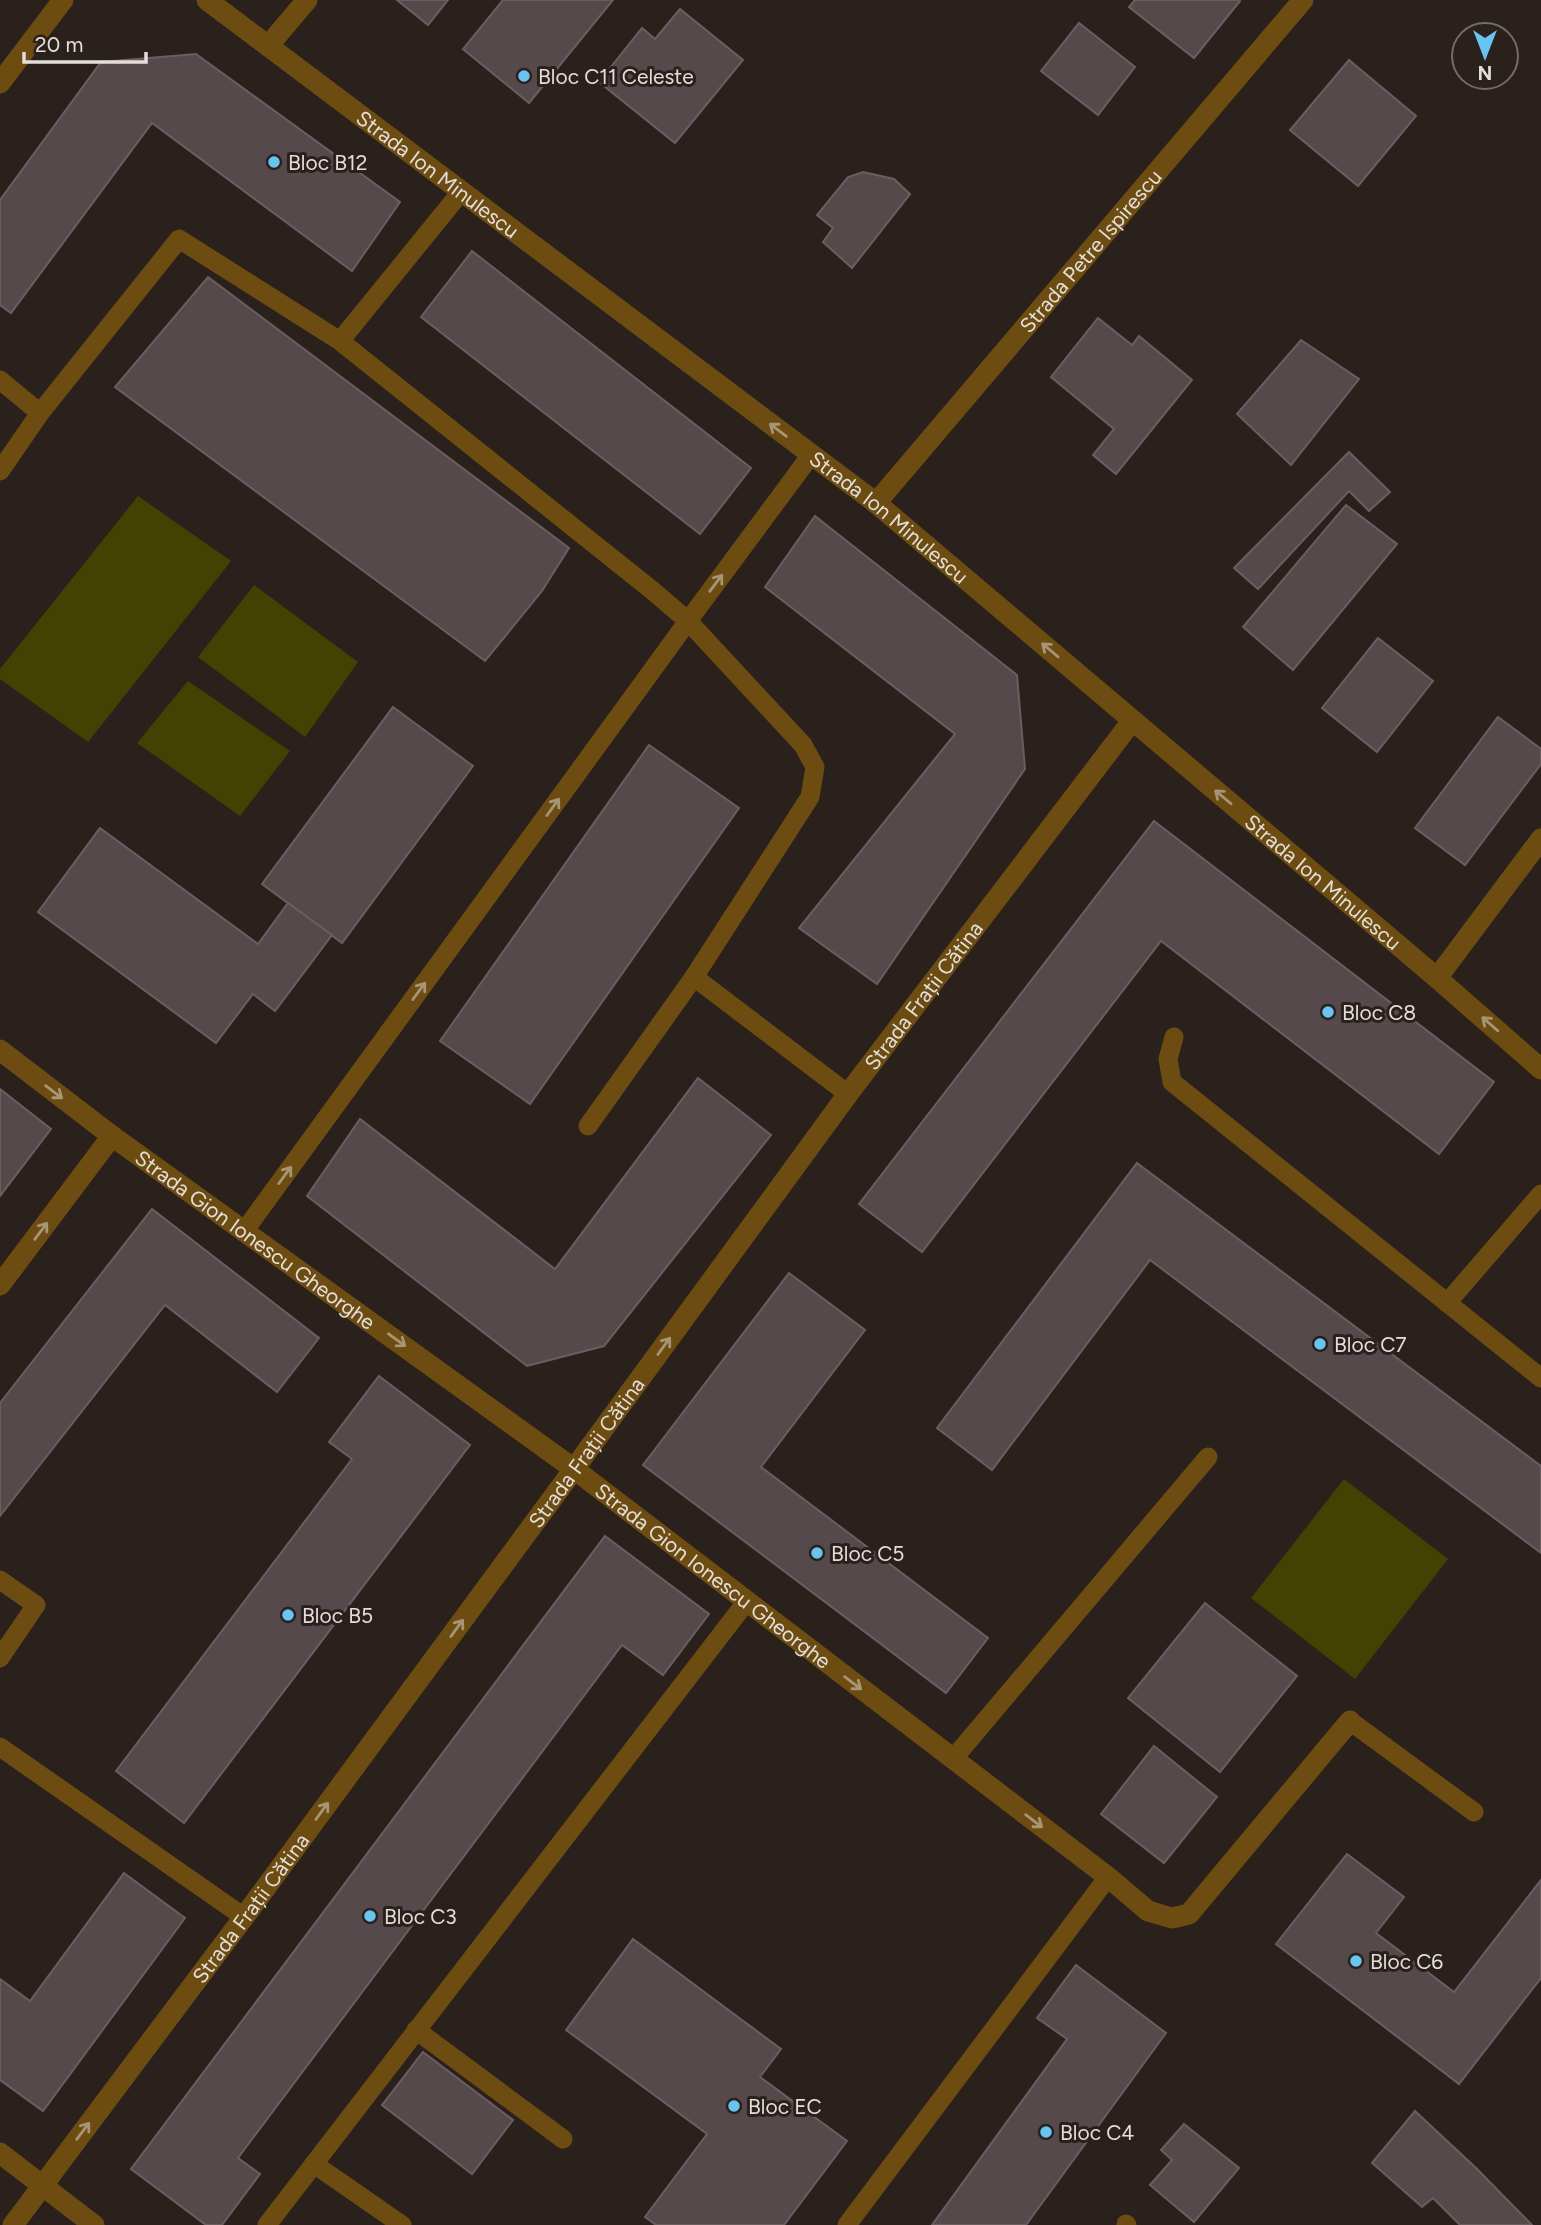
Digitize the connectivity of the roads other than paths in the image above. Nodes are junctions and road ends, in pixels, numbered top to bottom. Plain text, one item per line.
1 (63, 0) edge
2 (207, 0) edge
3 (307, 0) edge
4 (1303, 0) edge
5 (268, 46) junction
6 (0, 83) edge
7 (461, 192) junction
8 (340, 341) junction
9 (0, 380) edge
10 (40, 413) junction
11 (811, 455) junction
12 (0, 471) edge
13 (876, 503) junction
14 (688, 621) junction
15 (1132, 720) junction
16 (1541, 839) edge
17 (694, 978) junction
18 (1437, 978) junction
19 (1174, 1037) dead end
20 (0, 1050) edge
21 (1541, 1069) edge
22 (848, 1094) junction
23 (587, 1126) dead end
24 (112, 1136) junction
25 (1541, 1194) edge
26 (245, 1230) junction
27 (0, 1285) edge
28 (1447, 1303) junction
29 (1541, 1378) edge
30 (1208, 1457) dead end
31 (575, 1469) junction
32 (0, 1580) edge
33 (747, 1601) junction
34 (0, 1658) edge
35 (1350, 1721) joint
36 (0, 1747) edge
37 (953, 1759) junction
38 (1474, 1812) dead end
39 (1108, 1877) junction
40 (244, 1917) junction
41 (416, 2031) junction
42 (563, 2138) dead end
43 (0, 2154) edge
44 (314, 2164) junction
45 (42, 2186) junction
46 (13, 2225) edge
47 (94, 2225) edge
48 (267, 2225) edge
49 (402, 2225) edge
50 (847, 2225) edge

1 - 6 street
2 - 5 street, Strada Ion Minulescu
3 - 5 street
4 - 13 street, Strada Petre Ispirescu
5 - 7 street, Strada Ion Minulescu
7 - 8 lane
11 -> 7 street, Strada Ion Minulescu
8 - 10 lane
8 - 14 lane
9 - 10 lane
10 - 12 lane
11 - 13 street, Strada Ion Minulescu
14 -> 11 lane
15 -> 13 street, Strada Ion Minulescu
14 - 17 lane
26 -> 14 lane
18 -> 15 street, Strada Ion Minulescu
15 - 22 street, Strada Frații Cătina
16 - 18 street
17 - 22 lane
17 - 23 lane
21 -> 18 street, Strada Ion Minulescu
19 - 28 lane
20 -> 24 street, Strada Gion Ionescu Gheorghe
31 -> 22 street, Strada Frații Cătina
24 - 26 street, Strada Gion Ionescu Gheorghe
27 -> 24 street
25 - 28 lane
26 -> 31 street, Strada Gion Ionescu Gheorghe
28 - 29 lane
30 - 37 lane
31 - 33 street, Strada Gion Ionescu Gheorghe
40 -> 31 street, Strada Frații Cătina
32 - 34 lane
33 -> 37 street, Strada Gion Ionescu Gheorghe
33 - 41 lane
35 - 38 lane
35 - 39 street, Strada Gion Ionescu Gheorghe
36 - 40 lane
37 -> 39 street, Strada Gion Ionescu Gheorghe
39 - 50 lane
45 -> 40 street, Strada Frații Cătina
41 - 42 lane
41 - 44 lane
43 - 45 street
44 - 48 lane
44 - 49 lane
45 - 46 street, Strada Frații Cătina
45 - 47 street

